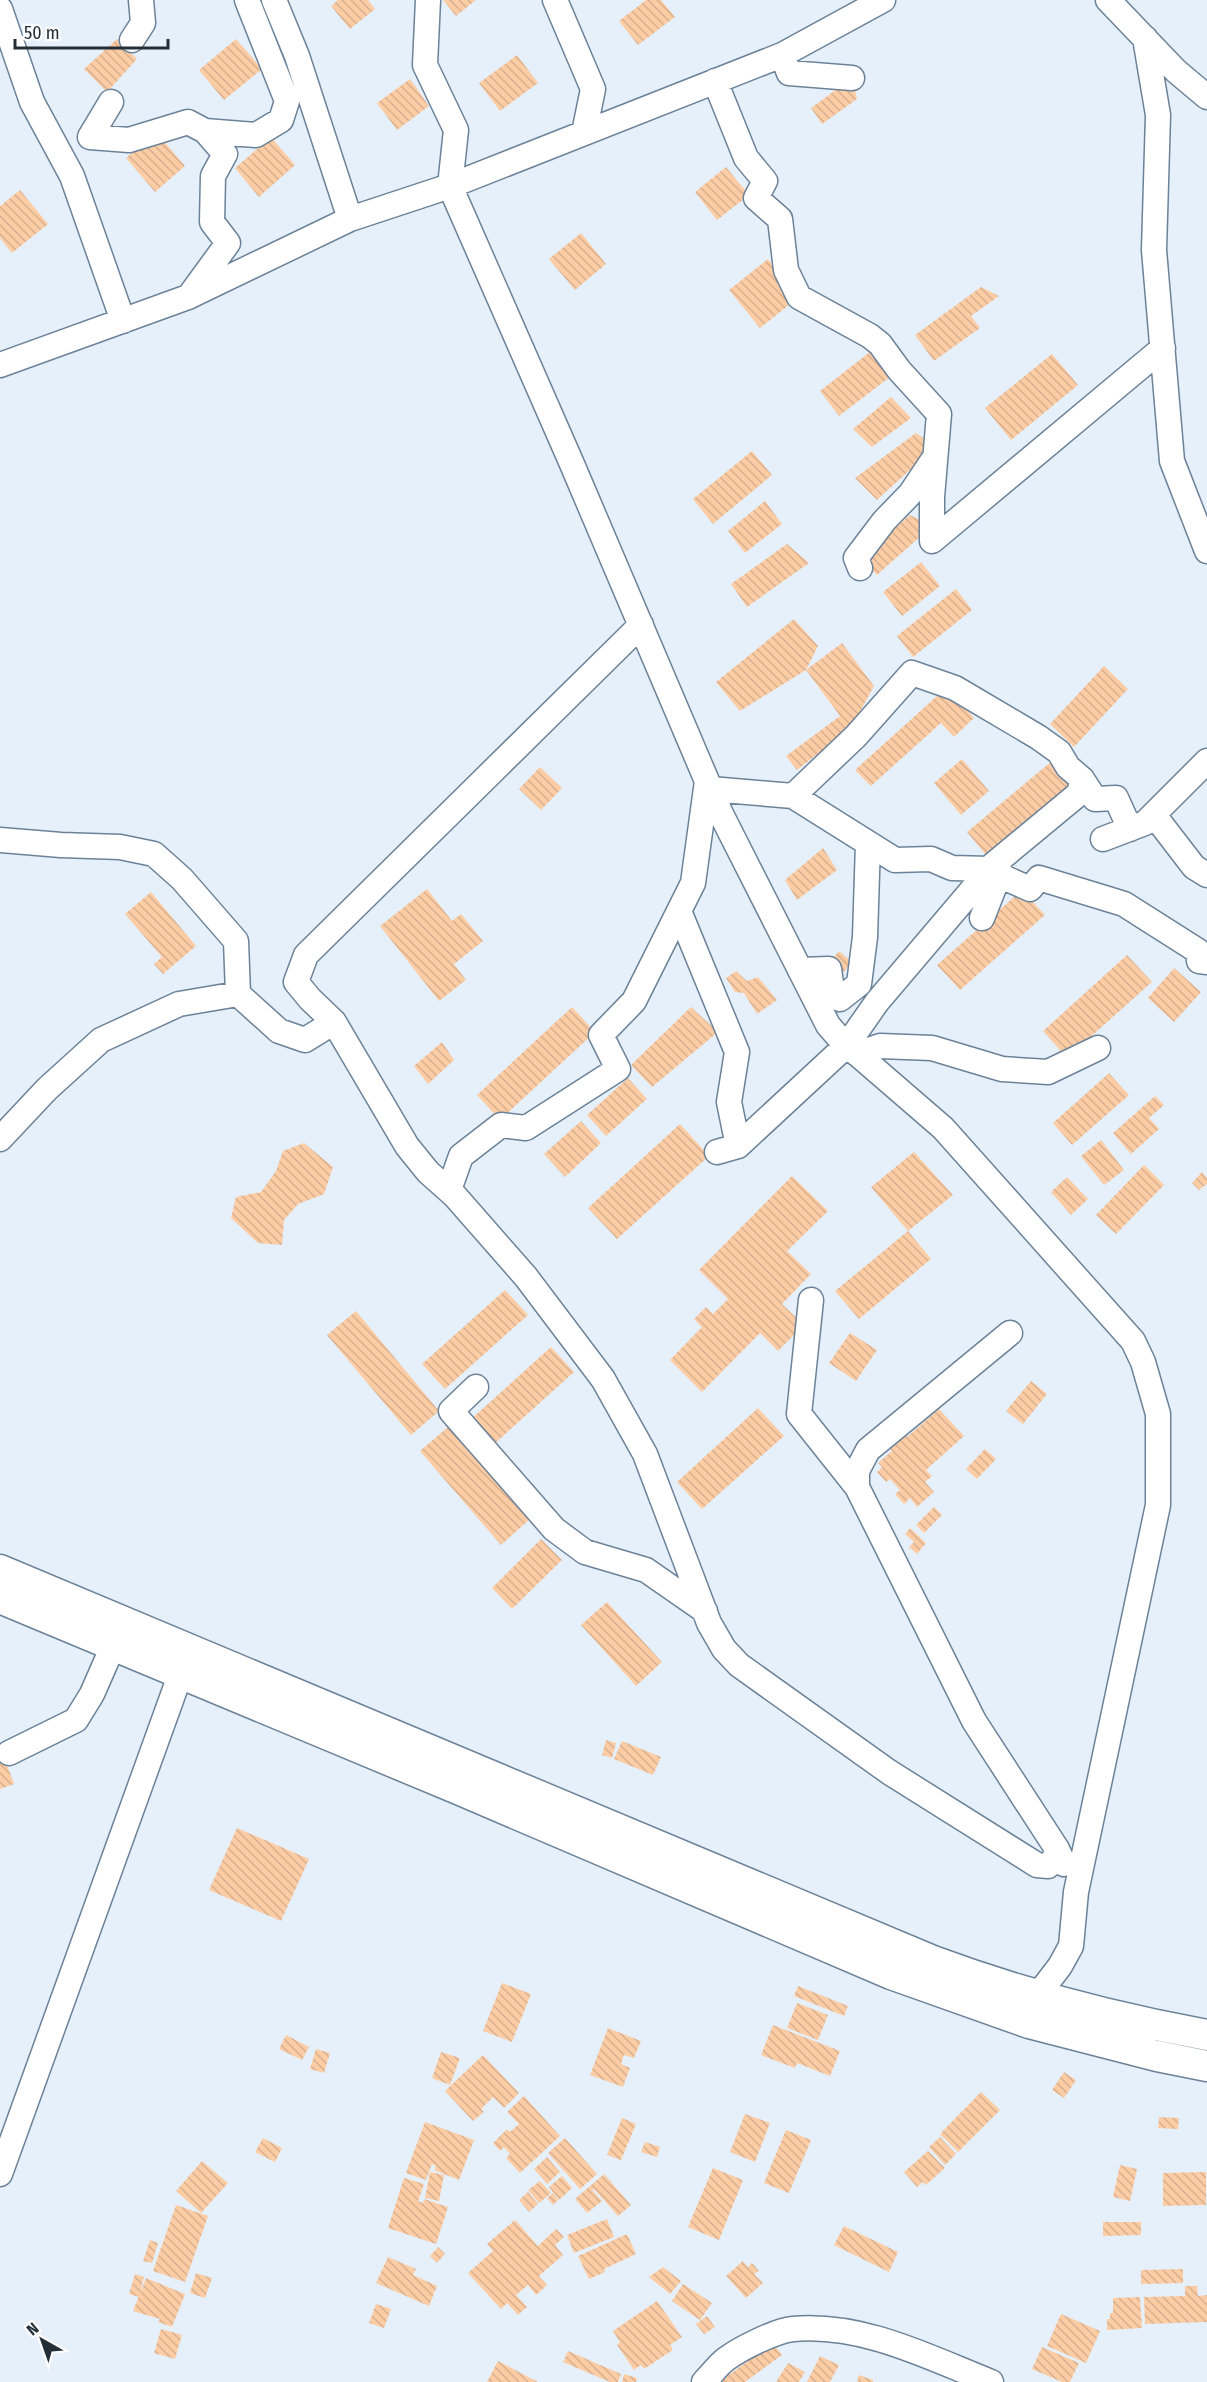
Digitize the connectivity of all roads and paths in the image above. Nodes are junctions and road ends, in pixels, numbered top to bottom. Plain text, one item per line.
1 (141, 0) edge
2 (248, 0) edge
3 (274, 0) edge
4 (428, 0) edge
5 (555, 0) edge
6 (883, 0) edge
7 (1108, 0) edge
8 (0, 9) edge
9 (1145, 38) junction
10 (132, 40) dead end
11 (782, 55) junction
12 (852, 78) dead end
13 (715, 81) junction
14 (1207, 97) edge
15 (111, 102) dead end
16 (205, 131) junction
17 (584, 133) junction
18 (450, 186) junction
19 (350, 219) junction
20 (188, 297) junction
21 (123, 321) junction
22 (1163, 348) junction
23 (0, 365) edge
24 (935, 456) junction
25 (1207, 552) edge
26 (861, 568) dead end
27 (641, 625) junction
28 (1207, 761) edge
29 (1082, 779) junction
30 (709, 785) junction
31 (793, 796) junction
32 (1154, 815) junction
33 (1130, 829) junction
34 (1103, 839) dead end
35 (0, 840) edge
36 (868, 843) junction
37 (995, 870) junction
38 (1207, 875) edge
39 (679, 911) junction
40 (982, 918) dead end
41 (1207, 962) edge
42 (800, 970) junction
43 (238, 994) junction
44 (334, 1022) junction
45 (1098, 1048) dead end
46 (852, 1049) junction
47 (0, 1139) edge
48 (449, 1190) junction
49 (811, 1300) dead end
50 (1010, 1333) dead end
51 (476, 1387) dead end
52 (857, 1487) junction
53 (0, 1570) edge
54 (0, 1598) edge
55 (705, 1611) junction
56 (113, 1646) junction
57 (185, 1661) junction
58 (9, 1753) dead end
59 (1057, 1849) junction
60 (1076, 1892) junction
61 (1036, 1996) junction
62 (1207, 2035) edge
63 (1207, 2066) edge
64 (0, 2174) edge
65 (704, 2382) edge
66 (991, 2382) edge

1 - 10 street
2 - 16 street
3 - 19 street
4 - 18 street
5 - 17 street
6 - 11 street
7 - 9 street
8 - 21 street
9 - 14 street
9 - 22 street
11 - 12 street
11 - 13 street
13 - 17 street
13 - 24 street
15 - 16 street
16 - 20 street
17 - 18 street
18 - 19 street
18 - 27 street
19 - 20 street
20 - 21 street
21 - 23 street
22 - 24 street
22 - 25 street
24 - 26 street
27 - 30 street
27 - 44 street
28 - 32 street
29 - 31 street
29 - 33 street
29 - 37 street
30 - 31 street
30 - 39 street
30 - 42 street
31 - 36 street
32 - 33 street
32 - 38 street
33 - 34 street
35 - 43 street
36 - 37 street
36 - 42 street
37 - 40 street
37 - 41 street
37 - 46 street
39 - 46 street
39 - 48 street
42 - 46 street
43 - 44 street
43 - 47 street
44 - 48 street
45 - 46 street
46 - 60 street
48 - 55 street
49 - 52 street
50 - 52 street
51 - 55 street
52 - 59 street
53 - 57 main road
54 - 56 main road
55 - 59 street
56 - 57 main road
56 - 58 street
57 - 61 main road
57 - 63 main road
57 - 64 street
59 - 60 street
60 - 61 street
61 - 62 main road
65 - 66 street

